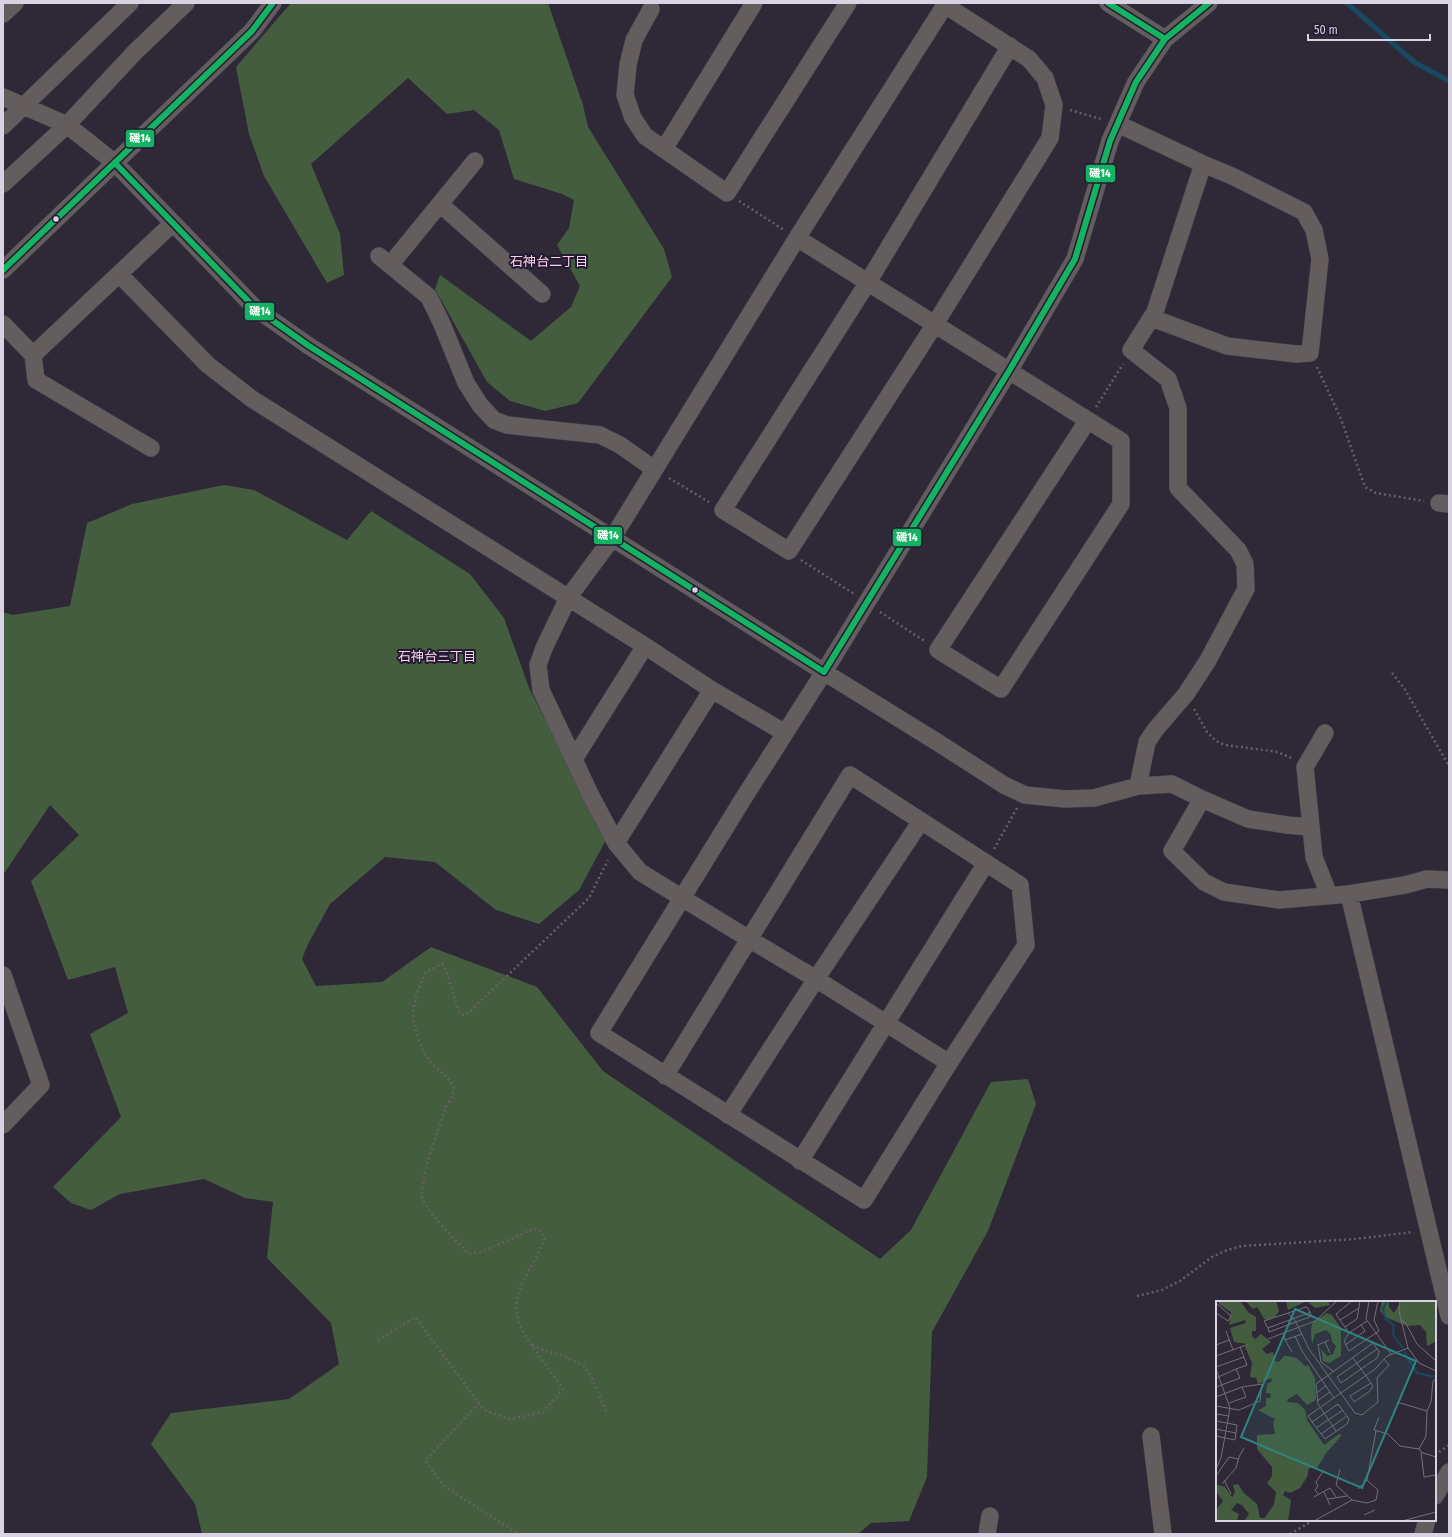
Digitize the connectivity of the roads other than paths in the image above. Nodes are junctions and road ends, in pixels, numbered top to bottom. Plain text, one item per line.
1 (15, 3) edge
2 (130, 3) edge
3 (186, 3) edge
4 (274, 3) edge
5 (754, 3) edge
6 (848, 3) edge
7 (1108, 3) edge
8 (1209, 3) edge
9 (649, 5) edge
10 (3, 14) edge
11 (1165, 39) junction
12 (1010, 46) junction
13 (3, 98) edge
14 (24, 106) junction
15 (1118, 124) junction
16 (67, 125) junction
17 (3, 126) edge
18 (664, 150) junction
19 (475, 161) dead end
20 (115, 163) junction
21 (1203, 164) junction
22 (3, 184) edge
23 (440, 204) junction
24 (173, 223) junction
25 (797, 238) junction
26 (3, 270) edge
27 (119, 274) junction
28 (868, 282) junction
29 (542, 294) dead end
30 (1152, 318) junction
31 (3, 324) edge
32 (935, 324) junction
33 (33, 355) junction
34 (1009, 371) junction
35 (1088, 420) junction
36 (151, 448) dead end
37 (654, 469) junction
38 (613, 537) junction
39 (568, 598) junction
40 (645, 646) junction
41 (824, 672) junction
42 (712, 690) junction
43 (785, 733) junction
44 (1325, 733) dead end
45 (574, 759) junction
46 (1138, 786) junction
47 (1202, 799) junction
48 (921, 821) junction
49 (1311, 827) junction
50 (616, 843) junction
51 (986, 863) junction
52 (1449, 880) edge
53 (1349, 894) junction
54 (1329, 895) junction
55 (682, 897) junction
56 (749, 939) junction
57 (3, 975) edge
58 (816, 979) junction
59 (886, 1023) junction
60 (949, 1063) junction
61 (665, 1076) junction
62 (728, 1115) junction
63 (3, 1125) edge
64 (800, 1161) junction
65 (1449, 1316) edge
66 (1151, 1436) dead end
67 (1449, 1472) edge
68 (1436, 1494) edge
69 (990, 1516) dead end
70 (1427, 1521) edge
71 (987, 1534) edge
72 (1163, 1534) edge
73 (1423, 1534) edge

1 - 10 street
2 - 14 street
3 - 16 street
4 - 20 street
5 - 18 street
6 - 18 street
7 - 11 street
8 - 11 street
9 - 18 street
11 - 15 street
12 - 25 street
12 - 28 street
12 - 32 street
13 - 14 street
14 - 16 street
14 - 17 street
15 - 21 street
15 - 34 street
16 - 20 street
16 - 22 street
19 - 23 street
20 - 24 street
20 - 26 street
21 - 30 street
21 - 30 street
23 - 29 street
23 - 37 street
24 - 27 street
24 - 38 street
25 - 28 street
25 - 37 street
27 - 33 street
27 - 39 street
28 - 32 street
28 - 32 street
30 - 46 street
31 - 33 street
32 - 34 street
33 - 36 street
34 - 35 street
34 - 41 street
35 - 35 street
37 - 38 street
38 - 39 street
38 - 41 street
39 - 40 street
39 - 45 street
40 - 42 street
40 - 45 street
41 - 43 street
41 - 46 street
42 - 43 street
42 - 50 street
43 - 55 street
44 - 49 street
45 - 50 street
46 - 47 street
47 - 49 street
47 - 54 street
48 - 51 street
48 - 56 street
48 - 58 street
49 - 54 street
50 - 55 street
51 - 59 street
51 - 60 street
52 - 53 street
53 - 54 street
53 - 65 street
55 - 56 street
55 - 61 street
56 - 58 street
56 - 61 street
57 - 63 street
58 - 59 street
58 - 62 street
59 - 60 street
59 - 64 street
60 - 64 street
61 - 62 street
62 - 64 street
66 - 72 street
67 - 68 street
69 - 71 street
70 - 73 street

